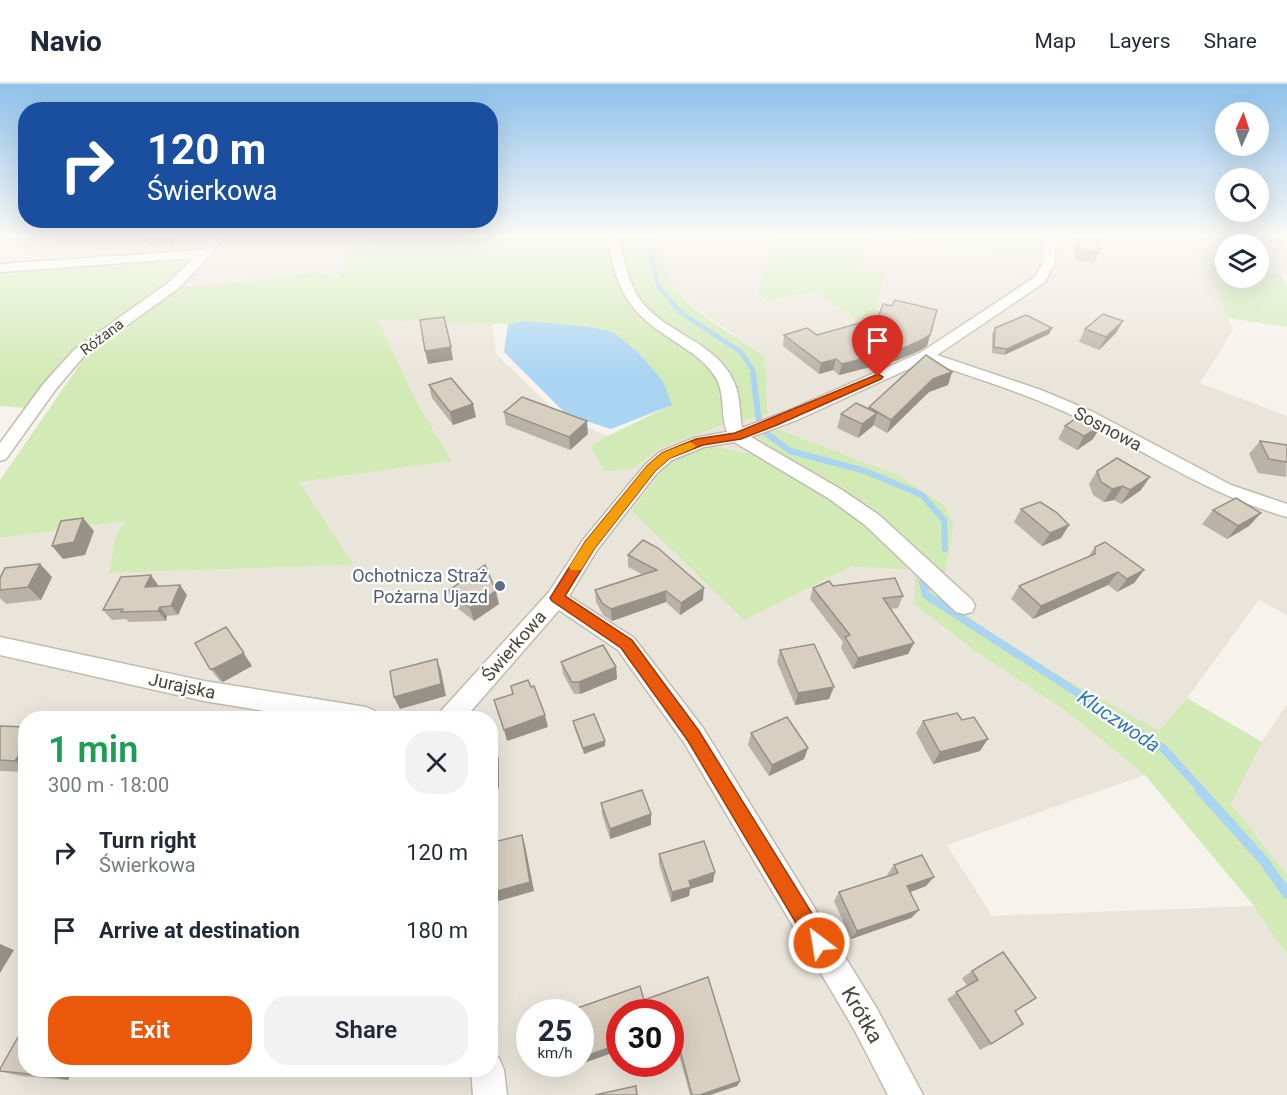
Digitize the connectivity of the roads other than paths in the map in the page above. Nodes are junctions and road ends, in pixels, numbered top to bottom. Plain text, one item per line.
1 (177, 282) edge
2 (626, 282) edge
3 (1035, 282) edge
4 (925, 356) junction
5 (737, 436) junction
6 (0, 455) edge
7 (1287, 511) edge
8 (557, 598) junction
9 (964, 606) dead end
10 (0, 645) edge
11 (324, 711) edge
12 (456, 711) edge
13 (488, 1077) edge
14 (490, 1095) edge
15 (906, 1095) edge

1 - 6 street, Różana
2 - 5 street
3 - 4 street, Świerkowa
4 - 5 street, Świerkowa
4 - 7 street, Sosnowa
5 - 8 street, Świerkowa
5 - 9 street
8 - 12 street, Świerkowa
8 - 15 street, Krótka
10 - 11 street, Jurajska
13 - 14 street

